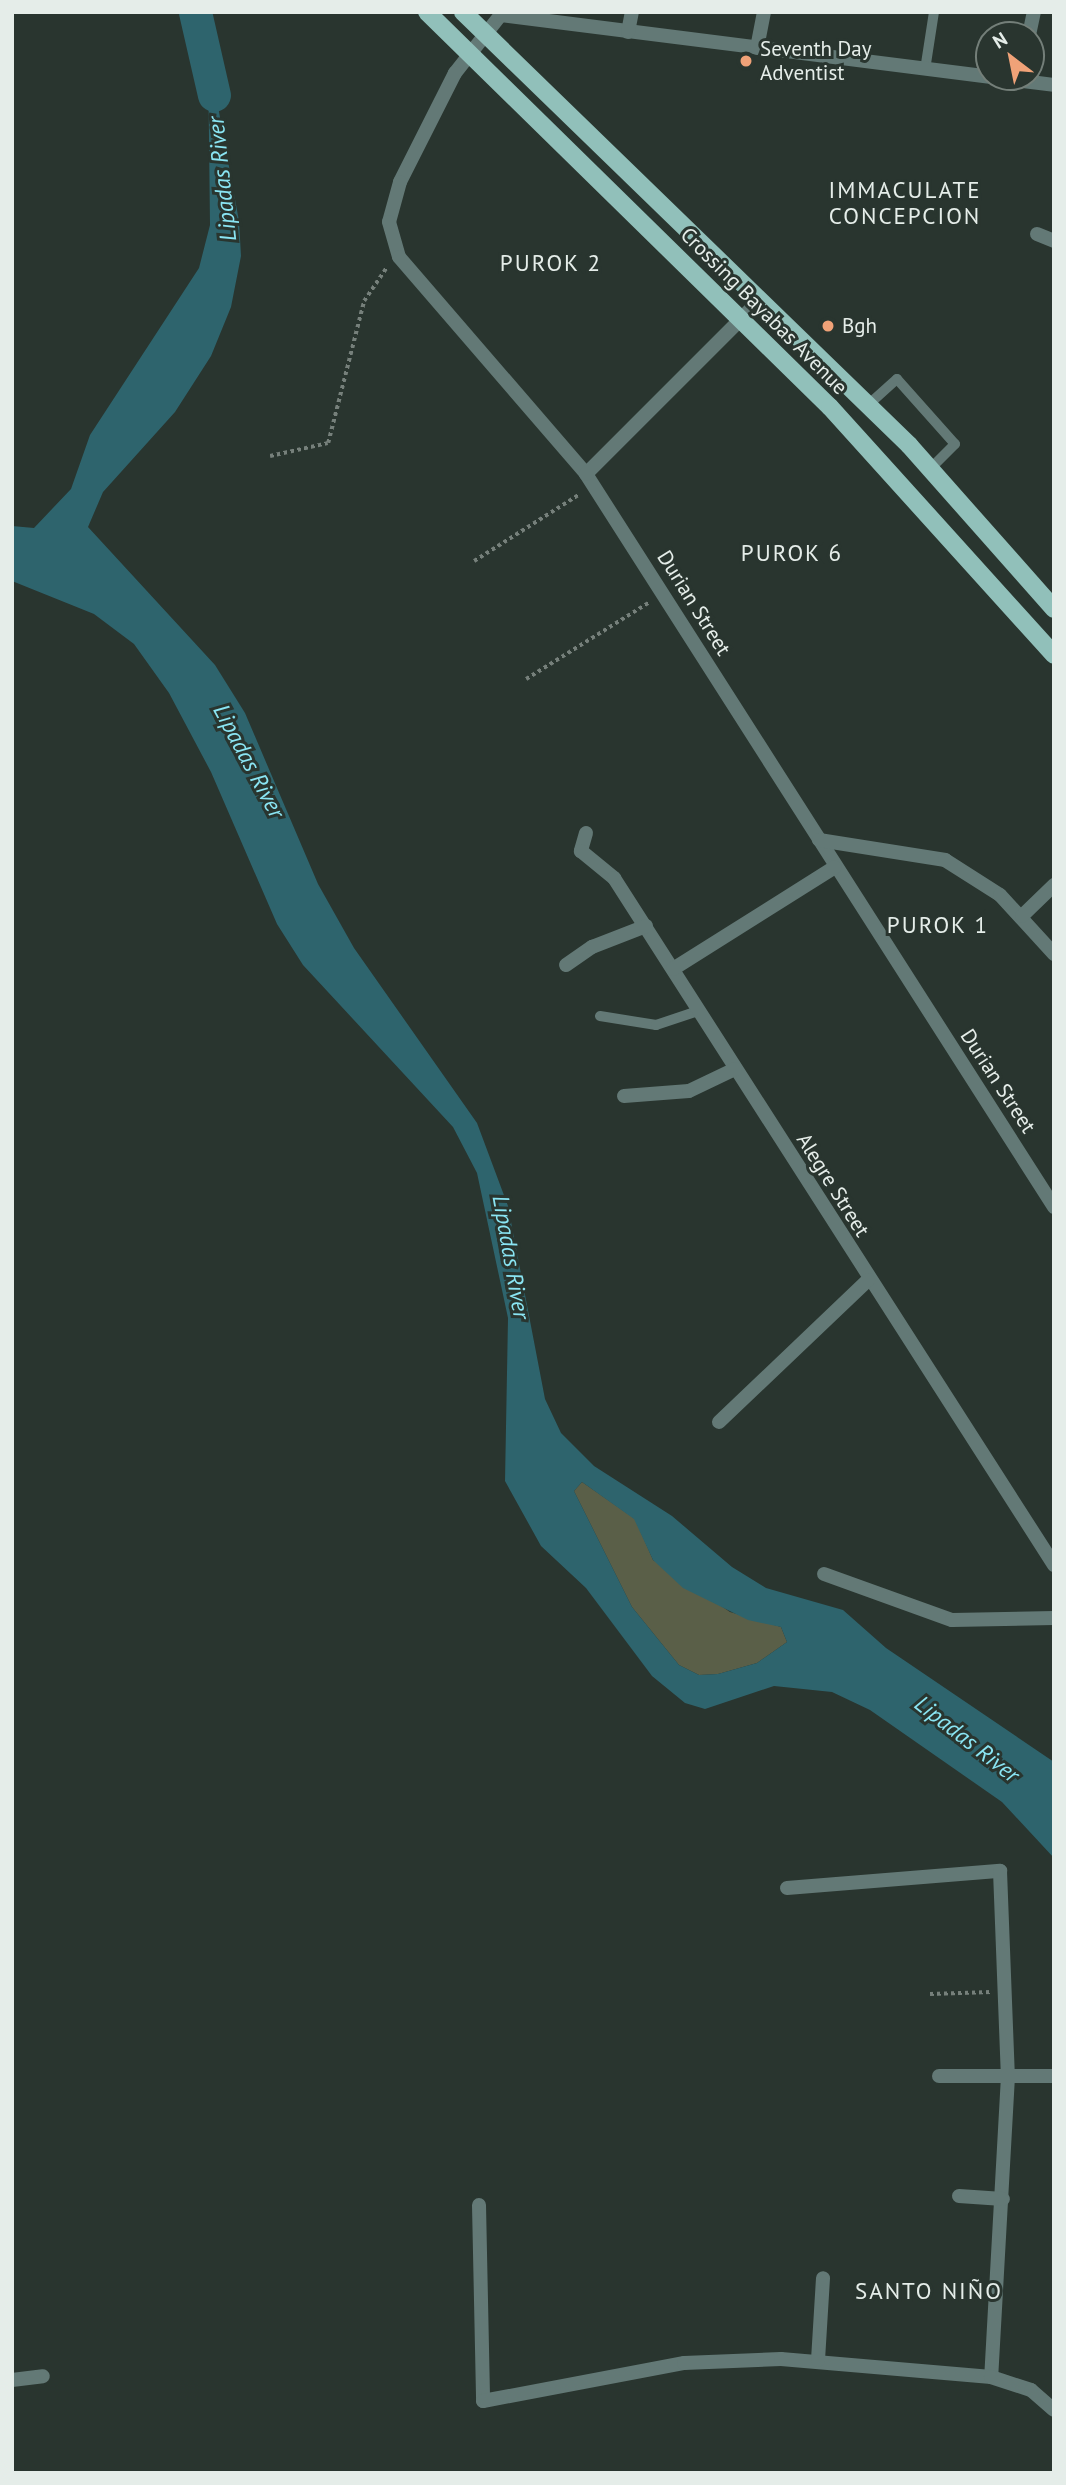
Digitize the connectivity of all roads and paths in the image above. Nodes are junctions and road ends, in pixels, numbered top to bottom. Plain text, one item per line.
1 (427, 12) edge
2 (463, 12) edge
3 (632, 12) edge
4 (764, 12) edge
5 (934, 12) edge
6 (502, 14) edge
7 (628, 32) junction
8 (485, 33) junction
9 (757, 48) junction
10 (468, 52) junction
11 (925, 70) junction
12 (975, 75) edge
13 (1037, 234) dead end
14 (1054, 241) edge
15 (400, 257) junction
16 (760, 300) junction
17 (740, 320) junction
18 (868, 405) junction
19 (270, 456) dead end
20 (930, 469) junction
21 (590, 480) junction
22 (474, 561) dead end
23 (664, 593) junction
24 (1053, 606) edge
25 (1054, 655) edge
26 (526, 679) dead end
27 (586, 833) dead end
28 (819, 840) junction
29 (835, 867) junction
30 (1054, 886) edge
31 (1022, 916) junction
32 (646, 926) junction
33 (1054, 954) edge
34 (566, 965) dead end
35 (673, 969) junction
36 (698, 1011) junction
37 (600, 1016) dead end
38 (735, 1069) junction
39 (624, 1096) dead end
40 (1054, 1207) edge
41 (868, 1280) junction
42 (719, 1422) dead end
43 (1054, 1565) edge
44 (824, 1574) dead end
45 (1054, 1618) edge
46 (787, 1888) dead end
47 (1004, 1992) junction
48 (930, 1994) dead end
49 (939, 2076) dead end
50 (1008, 2076) junction
51 (1054, 2076) edge
52 (959, 2196) dead end
53 (1003, 2199) junction
54 (479, 2205) dead end
55 (823, 2278) dead end
56 (818, 2360) junction
57 (43, 2376) dead end
58 (991, 2377) junction
59 (12, 2380) edge
60 (1054, 2410) edge

1 - 10 main road, Crossing Bayabas Avenue
2 - 8 main road, Crossing Bayabas Avenue
3 - 7 street
4 - 9 street
5 - 11 lane
6 - 7 street
6 - 8 street, Durian Street
7 - 9 street
8 - 10 street, Durian Street
8 - 16 main road, Crossing Bayabas Avenue
9 - 11 street
10 - 15 street, Durian Street
10 - 17 main road, Crossing Bayabas Avenue
11 - 12 street
13 - 14 street
15 - 19 path
15 - 21 street, Durian Street
16 - 17 street
16 - 18 main road, Crossing Bayabas Avenue
17 - 21 street
17 - 25 main road, Crossing Bayabas Avenue
18 - 20 main road, Crossing Bayabas Avenue
18 - 20 lane
20 - 24 main road, Crossing Bayabas Avenue
21 - 22 path
21 - 23 street, Durian Street
23 - 26 path
23 - 28 street, Durian Street
27 - 32 street, Alegre Street
28 - 29 street, Durian Street
28 - 31 street
29 - 35 street
29 - 40 street, Durian Street
30 - 31 street
31 - 33 street
32 - 34 street
32 - 35 street, Alegre Street
35 - 36 street, Alegre Street
36 - 37 lane
36 - 38 street, Alegre Street
38 - 39 street
38 - 41 street, Alegre Street
41 - 42 street
41 - 43 street, Alegre Street
44 - 45 street
46 - 47 street
47 - 48 path
47 - 50 street
49 - 50 street
50 - 51 street
50 - 53 street
52 - 53 street
53 - 58 street
54 - 56 street
55 - 56 street
56 - 58 street
57 - 59 street
58 - 60 street

